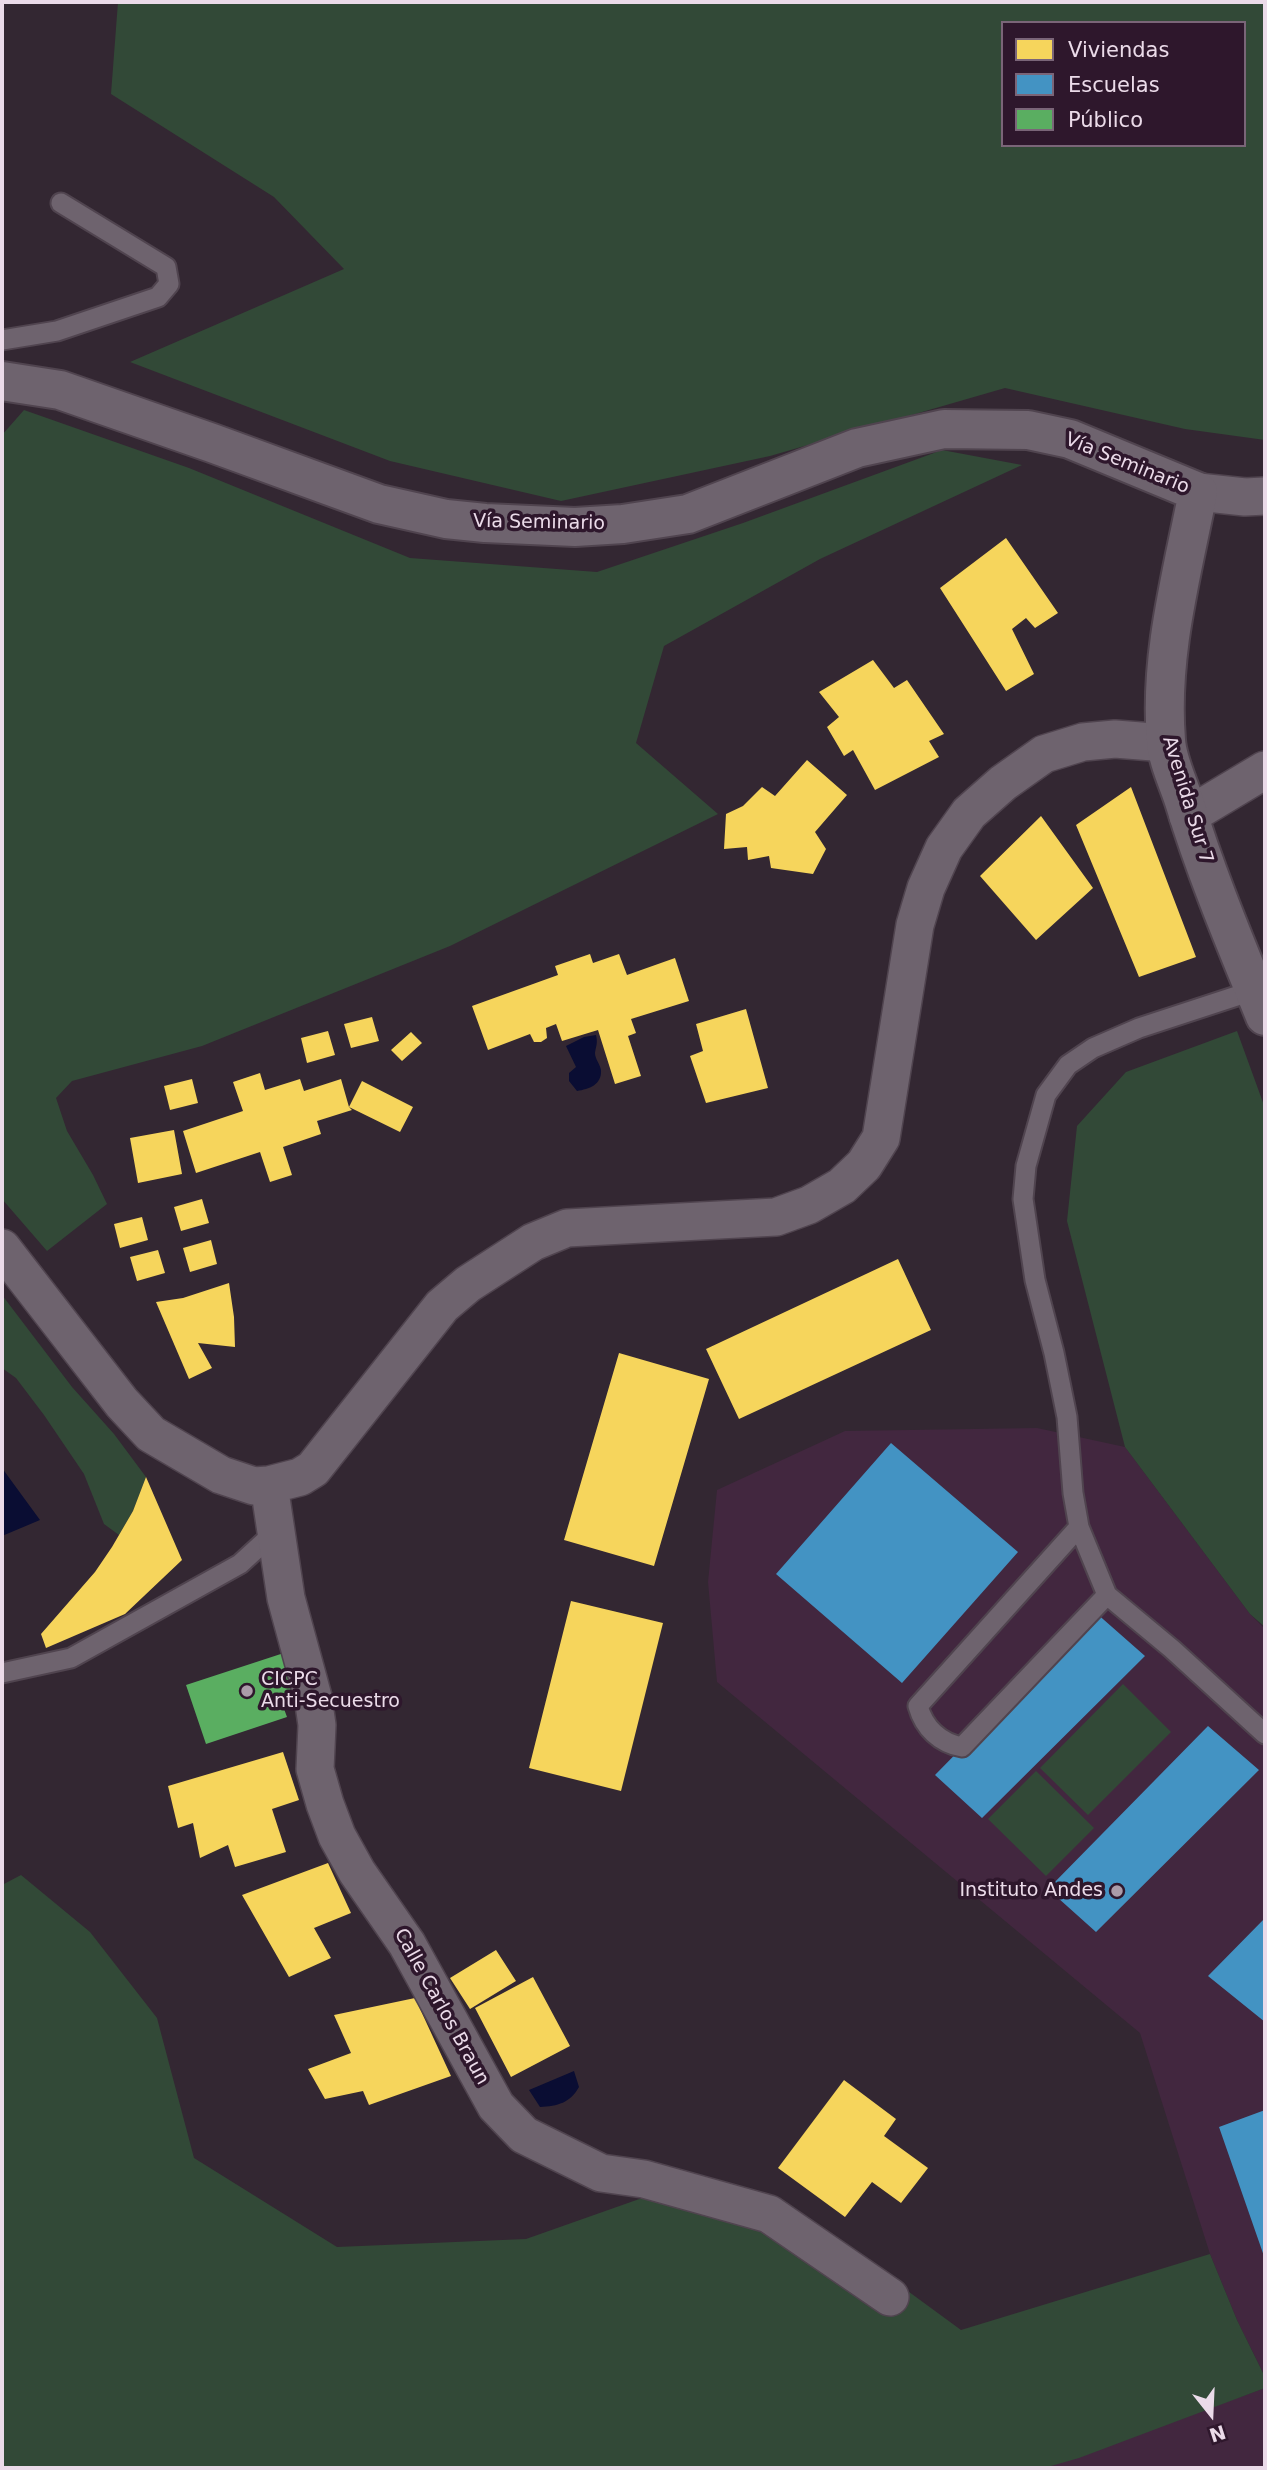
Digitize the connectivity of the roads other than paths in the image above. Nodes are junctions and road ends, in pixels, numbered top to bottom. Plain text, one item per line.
1 (61, 203) dead end
2 (2, 340) edge
3 (2, 381) edge
4 (1198, 492) junction
5 (1265, 496) edge
6 (1166, 743) junction
7 (1261, 772) edge
8 (1188, 816) junction
9 (1260, 1003) edge
10 (2, 1248) edge
11 (269, 1485) junction
12 (1079, 1527) junction
13 (276, 1531) junction
14 (1107, 1595) junction
15 (2, 1673) edge
16 (1265, 1734) edge
17 (890, 2297) dead end

1 - 2 lane
3 - 4 main road, Vía Seminario
4 - 5 street
4 - 6 main road, Avenida Sur 7
6 - 8 main road, Avenida Sur 7
6 - 11 street
7 - 8 street
8 - 9 main road, Avenida Sur 7
9 - 12 lane
10 - 11 street
11 - 13 street, Calle Carlos Braun
12 - 14 lane
12 - 14 lane
13 - 15 lane
13 - 17 street, Calle Carlos Braun
14 - 16 lane

